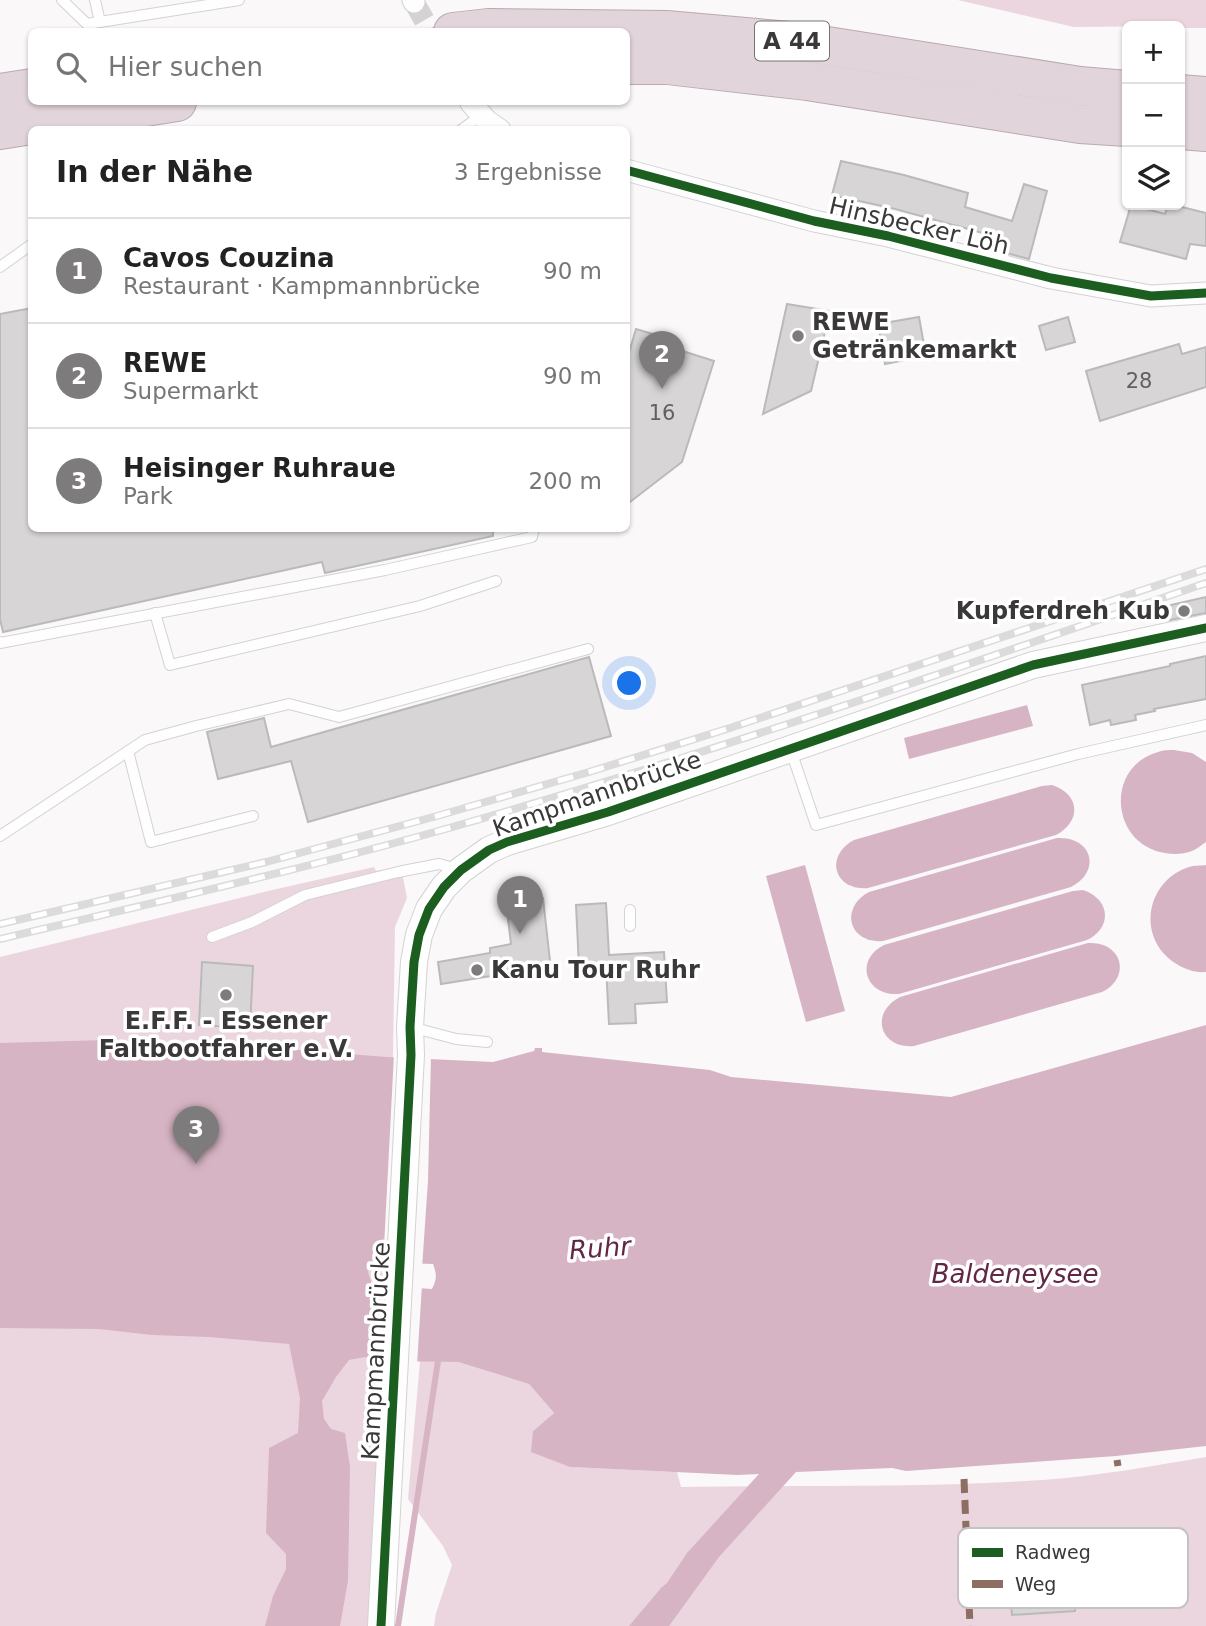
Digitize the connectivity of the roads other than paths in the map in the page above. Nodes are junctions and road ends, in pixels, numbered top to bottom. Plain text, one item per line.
1 (62, 0) edge
2 (94, 0) edge
3 (239, 0) edge
4 (100, 22) junction
5 (630, 30) edge
6 (630, 65) edge
7 (28, 89) edge
8 (1122, 90) edge
9 (0, 93) edge
10 (1185, 94) edge
11 (1206, 96) edge
12 (158, 105) edge
13 (476, 109) joint
14 (464, 126) edge
15 (494, 126) edge
16 (1122, 127) edge
17 (0, 130) edge
18 (1185, 130) edge
19 (1206, 132) edge
20 (630, 171) edge
21 (28, 247) edge
22 (0, 267) edge
23 (1206, 293) edge
24 (533, 532) edge
25 (496, 582) dead end
26 (155, 613) junction
27 (1206, 628) edge
28 (0, 642) edge
29 (589, 649) dead end
30 (1206, 725) edge
31 (790, 748) junction
32 (128, 751) junction
33 (253, 816) dead end
34 (0, 836) edge
35 (461, 870) junction
36 (630, 910) dead end
37 (631, 926) dead end
38 (212, 937) dead end
39 (410, 1027) junction
40 (487, 1042) dead end
41 (381, 1620) edge

1 - 4 lane
2 - 4 lane
3 - 4 lane
5 - 8 highway, A 44
6 - 16 highway, A 44
7 - 9 highway
10 - 11 highway
12 - 17 highway
13 - 14 lane
13 - 15 street
18 - 19 highway
20 - 23 street, Hinsbecker Löh
21 - 22 lane
24 - 26 lane
25 - 26 lane
26 - 28 lane
27 - 31 street, Kampmannbrücke
29 - 32 lane
30 - 31 lane
31 - 35 street, Kampmannbrücke
32 - 33 lane
32 - 34 lane
35 - 38 lane
35 - 39 street, Kampmannbrücke
36 - 37 lane
39 - 40 lane
39 - 41 street, Kampmannbrücke

